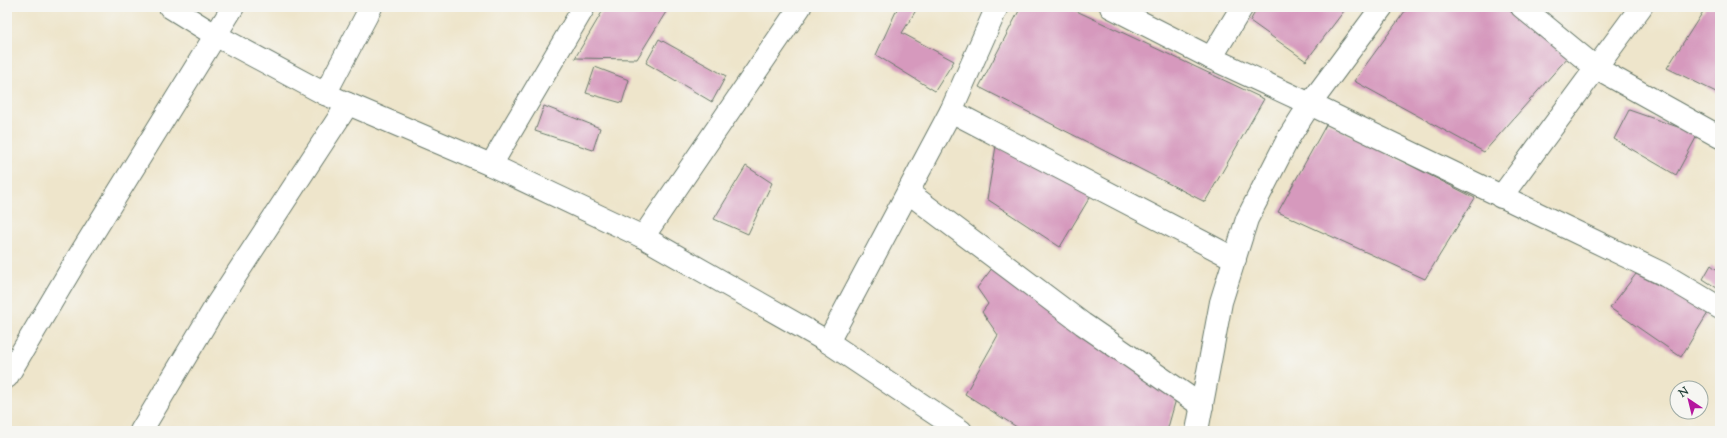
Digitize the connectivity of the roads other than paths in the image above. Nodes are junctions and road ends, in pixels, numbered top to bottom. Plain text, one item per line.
1 (170, 7) edge
2 (233, 7) edge
3 (371, 7) edge
4 (584, 7) edge
5 (800, 7) edge
6 (997, 7) edge
7 (1112, 7) edge
8 (1242, 7) edge
9 (1382, 7) edge
10 (1522, 7) edge
11 (1641, 7) edge
12 (215, 35) junction
13 (1211, 58) junction
14 (1596, 68) junction
15 (324, 94) junction
16 (348, 104) junction
17 (1310, 104) junction
18 (951, 112) junction
19 (1720, 137) edge
20 (491, 165) junction
21 (908, 193) junction
22 (1501, 197) junction
23 (643, 236) junction
24 (1235, 259) junction
25 (1720, 308) edge
26 (828, 342) junction
27 (7, 377) edge
28 (1202, 406) junction
29 (141, 431) edge
30 (961, 431) edge
31 (1197, 431) edge

1 - 12 street
2 - 12 street
3 - 15 street
4 - 20 street
5 - 23 street
6 - 18 street
7 - 13 street
8 - 13 street
9 - 17 street
10 - 14 street
11 - 14 street
12 - 15 street
12 - 27 street
13 - 17 street
14 - 19 street
14 - 22 street
15 - 16 street
16 - 20 street
16 - 29 street
17 - 22 street
17 - 24 street
18 - 21 street
18 - 24 street
20 - 23 street
21 - 26 street
21 - 28 street
22 - 25 street
23 - 26 street
24 - 28 street
26 - 30 street
28 - 31 street

